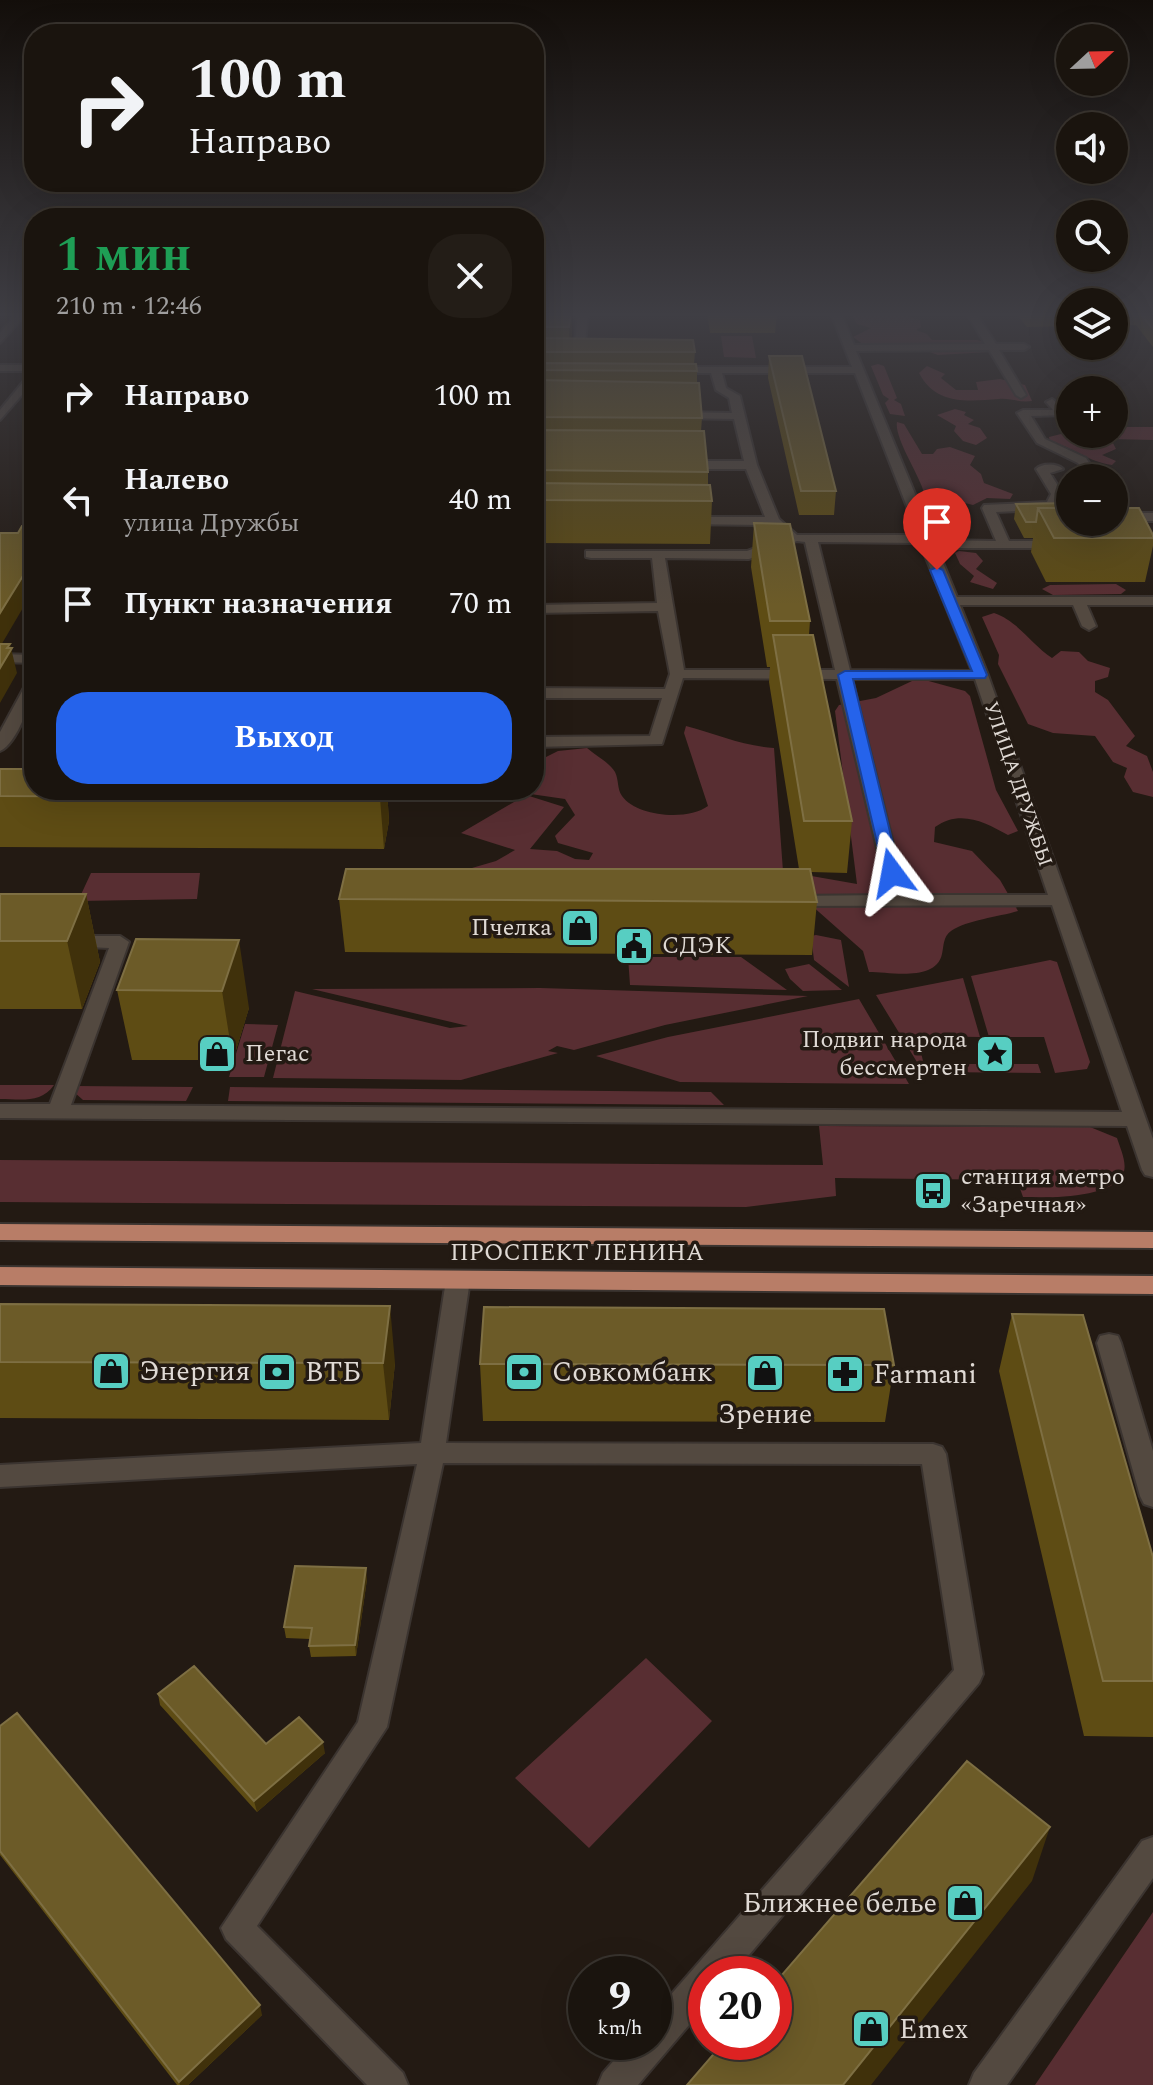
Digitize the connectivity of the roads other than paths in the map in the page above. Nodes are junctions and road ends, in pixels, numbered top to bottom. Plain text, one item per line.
1 (738, 410) edge
2 (874, 410) edge
3 (1060, 410) edge
4 (660, 415) edge
5 (739, 416) junction
6 (1084, 464) edge
7 (673, 465) edge
8 (751, 465) junction
9 (1056, 469) edge
10 (1056, 492) edge
11 (1056, 496) edge
12 (1128, 515) edge
13 (1153, 517) edge
14 (677, 520) edge
15 (773, 521) junction
16 (793, 538) junction
17 (811, 538) junction
18 (925, 541) junction
19 (1004, 545) junction
20 (1080, 545) edge
21 (591, 554) dead end
22 (658, 554) junction
23 (950, 601) junction
24 (1078, 601) junction
25 (1153, 601) edge
26 (664, 607) junction
27 (544, 609) edge
28 (1089, 626) dead end
29 (0, 658) edge
30 (24, 659) edge
31 (677, 674) junction
32 (845, 675) junction
33 (981, 675) junction
34 (544, 693) edge
35 (671, 694) junction
36 (24, 716) edge
37 (544, 742) edge
38 (0, 746) edge
39 (898, 900) junction
40 (1058, 900) junction
41 (778, 901) edge
42 (45, 942) edge
43 (0, 1111) edge
44 (58, 1112) junction
45 (1135, 1119) junction
46 (1153, 1170) edge
47 (0, 1232) edge
48 (1153, 1240) edge
49 (0, 1276) edge
50 (458, 1280) junction
51 (1153, 1285) edge
52 (1109, 1343) dead end
53 (432, 1453) junction
54 (0, 1476) edge
55 (1153, 1496) edge
56 (1153, 1852) edge
57 (726, 1956) edge
58 (688, 2000) edge
59 (672, 2019) edge
60 (637, 2060) edge
61 (391, 2085) edge
62 (615, 2085) edge
63 (986, 2085) edge

1 - 5 street
2 - 18 street, УЛИЦА ДРУЖБЫ
3 - 6 street
4 - 5 street
5 - 8 street
7 - 8 street
8 - 15 street
9 - 10 street
11 - 19 street
12 - 13 street
14 - 15 street
15 - 16 street
16 - 17 street
16 - 22 street
17 - 18 street
17 - 32 street
18 - 19 street
18 - 23 street, УЛИЦА ДРУЖБЫ
19 - 20 street
21 - 22 street
22 - 26 street
23 - 24 street
23 - 33 street, УЛИЦА ДРУЖБЫ
24 - 25 street
24 - 28 street
26 - 27 street
26 - 31 street
29 - 30 street
31 - 32 street
31 - 35 street
32 - 33 street
32 - 39 street
33 - 40 street, УЛИЦА ДРУЖБЫ
34 - 35 street
35 - 37 street
36 - 38 street
39 - 40 street
39 - 41 street
40 - 45 street, УЛИЦА ДРУЖБЫ
42 - 44 street
43 - 44 street
44 - 45 street
45 - 46 street, УЛИЦА ДРУЖБЫ
47 - 48 main road, ПРОСПЕКТ ЛЕНИНА
49 - 50 main road, ПРОСПЕКТ ЛЕНИНА
50 - 51 main road, ПРОСПЕКТ ЛЕНИНА
50 - 53 street
52 - 55 street
53 - 54 street
53 - 57 street
53 - 61 street
56 - 63 street
58 - 59 street
60 - 62 street

